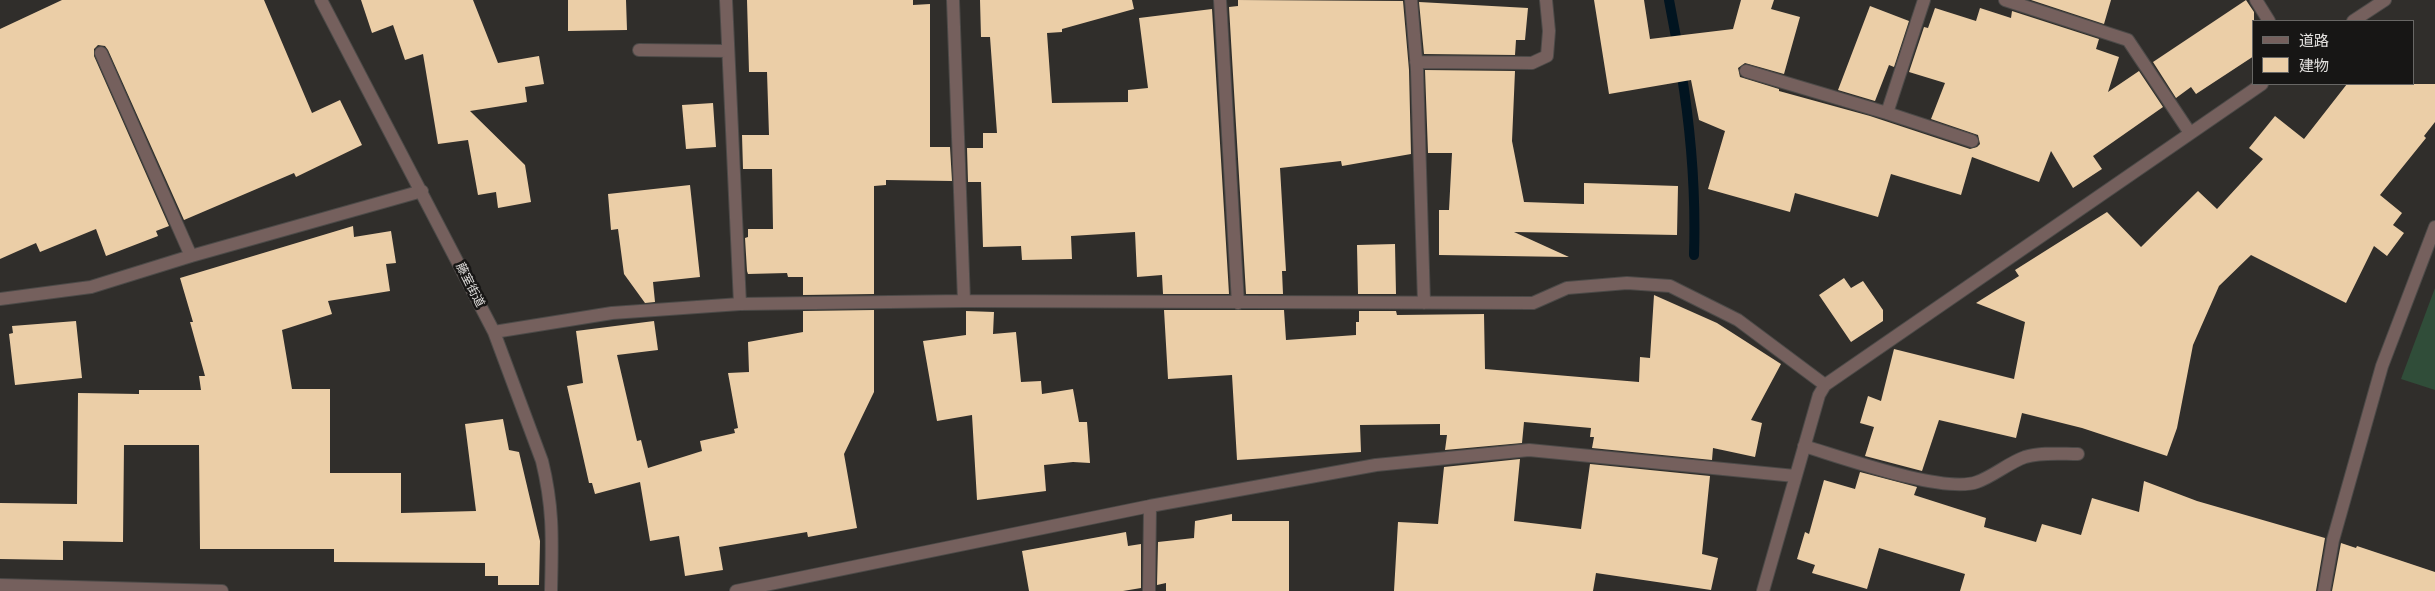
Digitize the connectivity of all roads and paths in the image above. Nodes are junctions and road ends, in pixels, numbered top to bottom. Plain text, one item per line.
1 (321, 0) edge
2 (726, 0) edge
3 (953, 0) edge
4 (1220, 0) edge
5 (1411, 0) edge
6 (1546, 0) edge
7 (1924, 0) edge
8 (2005, 0) edge
9 (2256, 0) edge
10 (2384, 0) edge
11 (2268, 20) edge
12 (2354, 20) edge
13 (639, 50) dead end
14 (728, 51) junction
15 (101, 53) dead end
16 (1416, 62) junction
17 (1746, 72) dead end
18 (2261, 85) edge
19 (1887, 113) junction
20 (2190, 133) junction
21 (1972, 141) dead end
22 (422, 191) junction
23 (2435, 227) edge
24 (191, 256) junction
25 (1, 297) edge
26 (964, 301) junction
27 (1238, 302) junction
28 (1424, 303) junction
29 (740, 304) junction
30 (494, 332) junction
31 (1825, 385) junction
32 (1804, 446) junction
33 (2078, 454) dead end
34 (1795, 476) junction
35 (1150, 506) junction
36 (0, 586) edge
37 (222, 591) edge
38 (551, 591) edge
39 (736, 591) edge
40 (1149, 591) edge
41 (1763, 591) edge
42 (2324, 591) edge

1 - 22 street, 藤室街道
2 - 14 street
3 - 26 street
4 - 27 street
5 - 16 street
6 - 16 street
7 - 19 street
8 - 20 street
9 - 11 street
10 - 12 street
13 - 14 street
14 - 29 street
15 - 24 street
16 - 28 street
17 - 19 street
18 - 20 street
19 - 21 street
20 - 31 street
22 - 24 street
22 - 30 street, 藤室街道
23 - 42 street
24 - 25 street
26 - 27 street
26 - 29 street
27 - 28 street
28 - 31 street
29 - 30 street
30 - 38 street, 藤室街道
31 - 32 street
32 - 33 street
32 - 34 street
34 - 35 street
34 - 41 street
35 - 39 street
35 - 40 street
36 - 37 street

